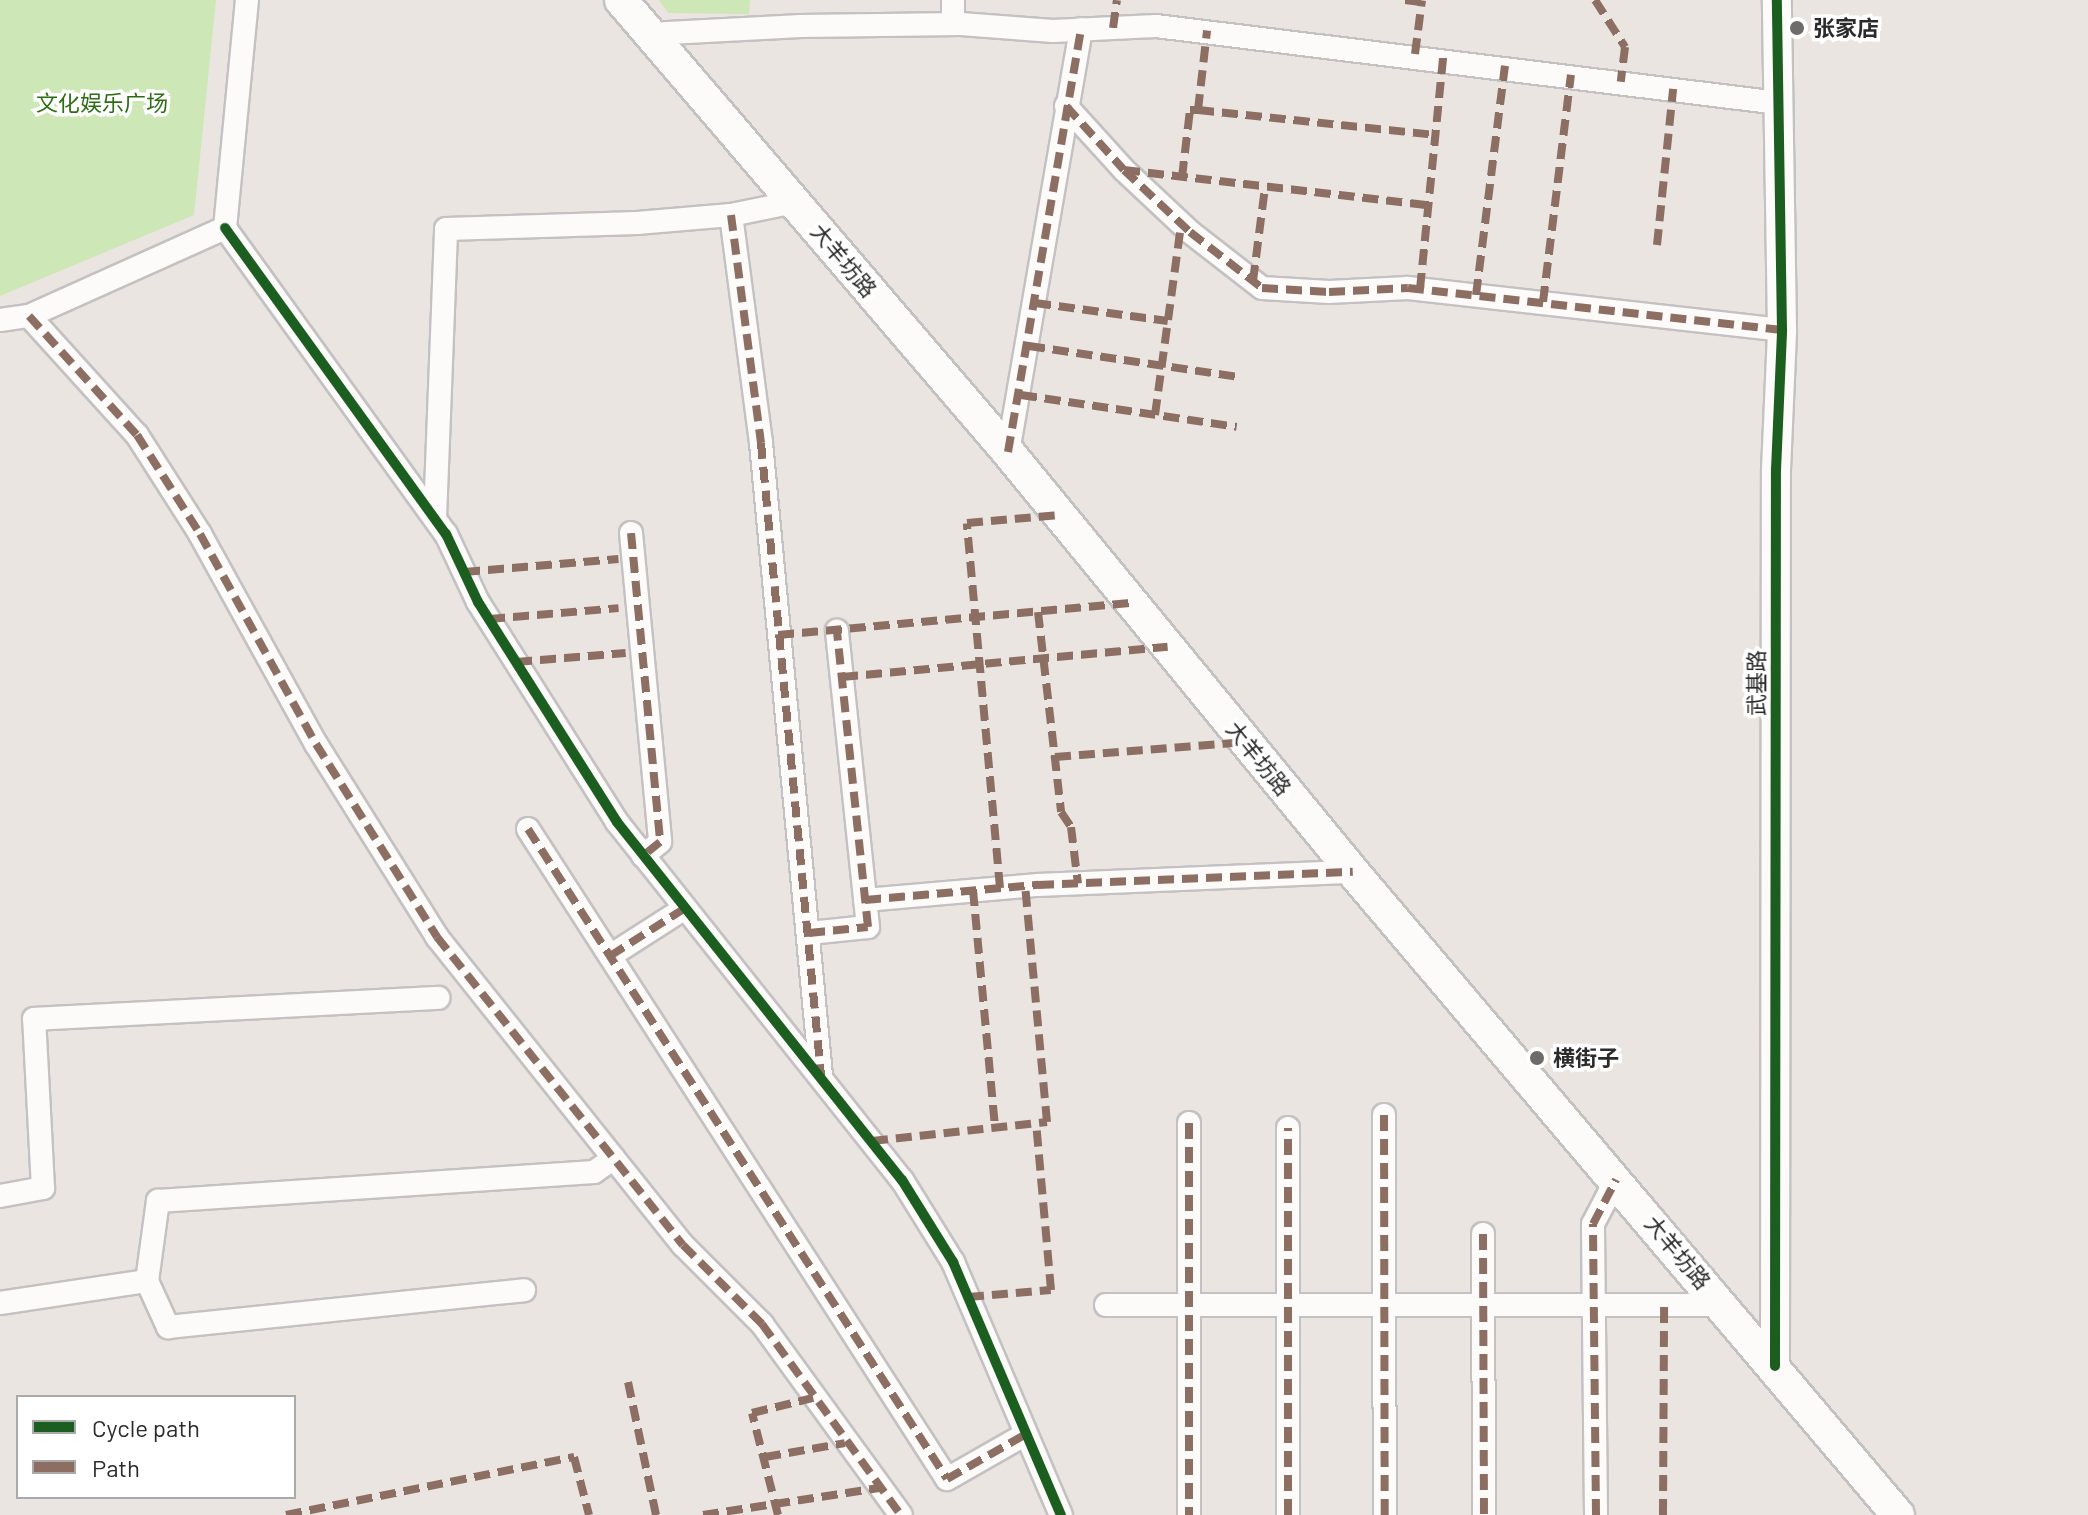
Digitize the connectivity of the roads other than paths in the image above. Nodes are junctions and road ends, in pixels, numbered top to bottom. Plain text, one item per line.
1 (247, 0) edge
2 (621, 0) edge
3 (953, 0) edge
4 (1777, 0) edge
5 (953, 24) junction
6 (1081, 29) junction
7 (649, 34) junction
8 (1779, 103) junction
9 (1066, 106) junction
10 (795, 202) junction
11 (731, 215) junction
12 (225, 228) junction
13 (29, 316) junction
14 (0, 320) edge
15 (1782, 330) junction
16 (1008, 452) junction
17 (435, 518) junction
18 (631, 533) dead end
19 (837, 631) dead end
20 (528, 829) dead end
21 (643, 856) junction
22 (1353, 872) junction
23 (865, 900) junction
24 (685, 908) junction
25 (809, 933) junction
26 (610, 956) junction
27 (438, 998) dead end
28 (821, 1075) junction
29 (1384, 1115) dead end
30 (1189, 1123) dead end
31 (1288, 1128) dead end
32 (614, 1158) junction
33 (1616, 1180) junction
34 (0, 1196) edge
35 (1483, 1234) dead end
36 (147, 1281) junction
37 (524, 1290) dead end
38 (0, 1303) edge
39 (1288, 1304) junction
40 (1384, 1304) junction
41 (1483, 1304) junction
42 (1593, 1304) junction
43 (1106, 1305) dead end
44 (1189, 1305) junction
45 (1723, 1305) junction
46 (1775, 1366) junction
47 (1024, 1435) junction
48 (901, 1515) edge
49 (1061, 1515) edge
50 (1189, 1515) edge
51 (1288, 1515) edge
52 (1385, 1515) edge
53 (1484, 1515) edge
54 (1596, 1515) edge
55 (1898, 1515) edge

1 - 12 street
2 - 7 main road, 大羊坊路
3 - 5 street
4 - 8 street, 武基路
5 - 6 street
5 - 7 street
6 - 8 street
6 - 9 street
7 - 10 main road, 大羊坊路
8 - 15 street, 武基路
9 - 15 street
9 - 16 street
10 - 11 street
10 - 16 main road, 大羊坊路
11 - 17 street
11 - 25 street
12 - 13 street
12 - 17 street
13 - 14 street
13 - 32 street
15 - 46 street, 武基路
16 - 22 main road, 大羊坊路
17 - 21 street
18 - 21 street
19 - 23 street
20 - 26 street
21 - 24 street
22 - 23 street
22 - 33 main road, 大羊坊路
23 - 25 street
24 - 26 street
24 - 28 street
25 - 28 street
26 - 47 street
27 - 34 street
28 - 47 street
29 - 40 street
30 - 44 street
31 - 39 street
32 - 36 street
32 - 48 street
33 - 42 street
33 - 45 main road, 大羊坊路
35 - 41 street
36 - 37 street
36 - 38 street
39 - 40 street
39 - 44 street
39 - 51 street
40 - 41 street
40 - 52 street
41 - 42 street
41 - 53 street
42 - 45 street
42 - 54 street
43 - 44 street
44 - 50 street
45 - 46 main road, 大羊坊路
46 - 55 main road, 大羊坊路
47 - 49 street

